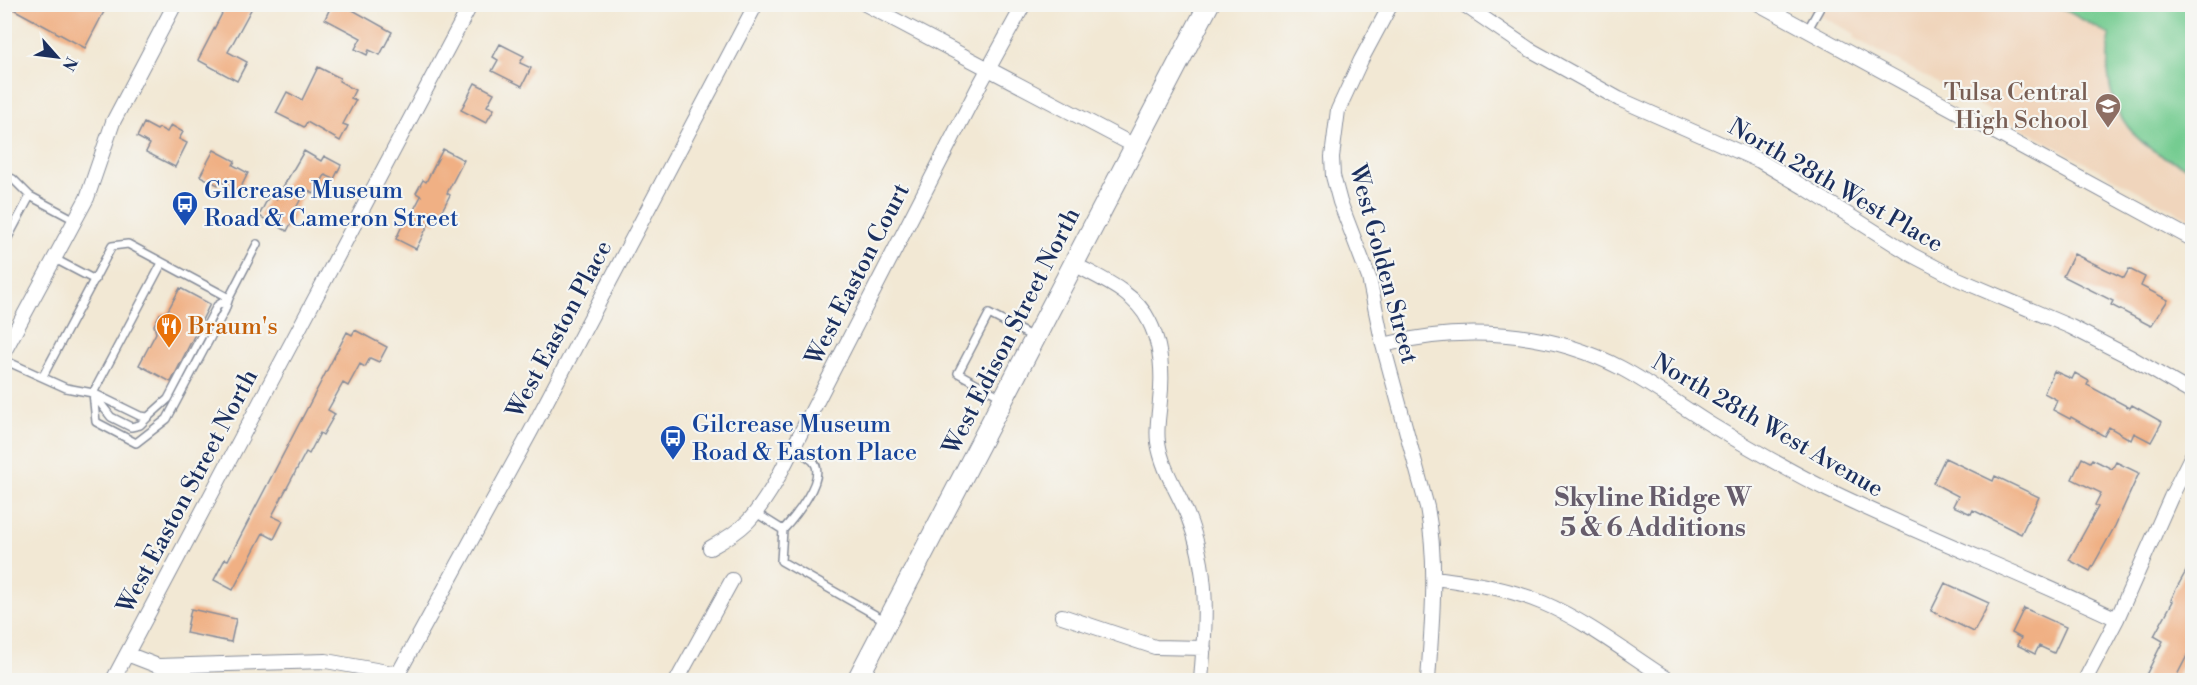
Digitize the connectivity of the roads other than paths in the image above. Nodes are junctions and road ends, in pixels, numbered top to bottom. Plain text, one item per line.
1 (175, 4) edge
2 (471, 4) edge
3 (756, 4) edge
4 (865, 4) edge
5 (1024, 4) edge
6 (1209, 4) edge
7 (1391, 4) edge
8 (1463, 4) edge
9 (1759, 4) edge
10 (1822, 4) edge
11 (1807, 31) junction
12 (989, 70) junction
13 (1135, 146) junction
14 (4, 175) edge
15 (30, 196) junction
16 (75, 220) junction
17 (2193, 238) edge
18 (4, 244) edge
19 (257, 244) dead end
20 (53, 258) junction
21 (162, 262) junction
22 (1074, 264) junction
23 (94, 280) junction
24 (229, 298) junction
25 (1035, 338) junction
26 (1383, 345) junction
27 (4, 352) edge
28 (4, 360) edge
29 (43, 376) junction
30 (93, 393) junction
31 (2193, 393) edge
32 (1005, 399) junction
33 (148, 417) junction
34 (793, 448) junction
35 (2193, 454) edge
36 (756, 513) junction
37 (783, 530) junction
38 (710, 548) dead end
39 (1434, 578) junction
40 (732, 580) dead end
41 (1062, 616) dead end
42 (2117, 619) junction
43 (888, 622) junction
44 (1204, 648) junction
45 (127, 654) junction
46 (402, 677) edge
47 (113, 681) edge
48 (677, 681) edge
49 (857, 681) edge
50 (1201, 681) edge
51 (1428, 681) edge
52 (1669, 681) edge
53 (2085, 681) edge

1 - 16 street
2 - 45 street, West Easton Street North
3 - 46 street, West Easton Place
4 - 12 street
5 - 12 street, West Easton Court
6 - 13 main road, West Edison Street North
7 - 26 street, West Golden Street
8 - 31 street, North 28th West Place
9 - 11 street
10 - 11 lane
11 - 17 street
12 - 13 street
12 - 34 street, West Easton Court
13 - 22 main road, West Edison Street North
14 - 15 lane
15 - 16 lane
15 - 18 lane
16 - 20 street
19 - 24 lane
20 - 23 lane
20 - 27 street
21 - 23 lane
21 - 24 lane
21 - 30 lane
22 - 25 main road, West Edison Street North
22 - 44 street
23 - 29 lane
24 - 30 lane
24 - 33 lane
25 - 32 main road, West Edison Street North
25 - 32 lane
26 - 39 street, West Golden Street
26 - 42 street, North 28th West Avenue
28 - 29 lane
29 - 30 lane
30 - 33 lane
30 - 33 lane
32 - 43 main road, West Edison Street North
34 - 36 street, West Easton Court
34 - 37 lane
35 - 42 street
36 - 37 lane
36 - 38 street, West Easton Court
37 - 43 lane
39 - 51 street, West Golden Street
39 - 52 street
40 - 48 street
41 - 44 street
42 - 53 street
43 - 49 main road, West Edison Street North
44 - 50 street
45 - 46 street
45 - 47 street, West Easton Street North

